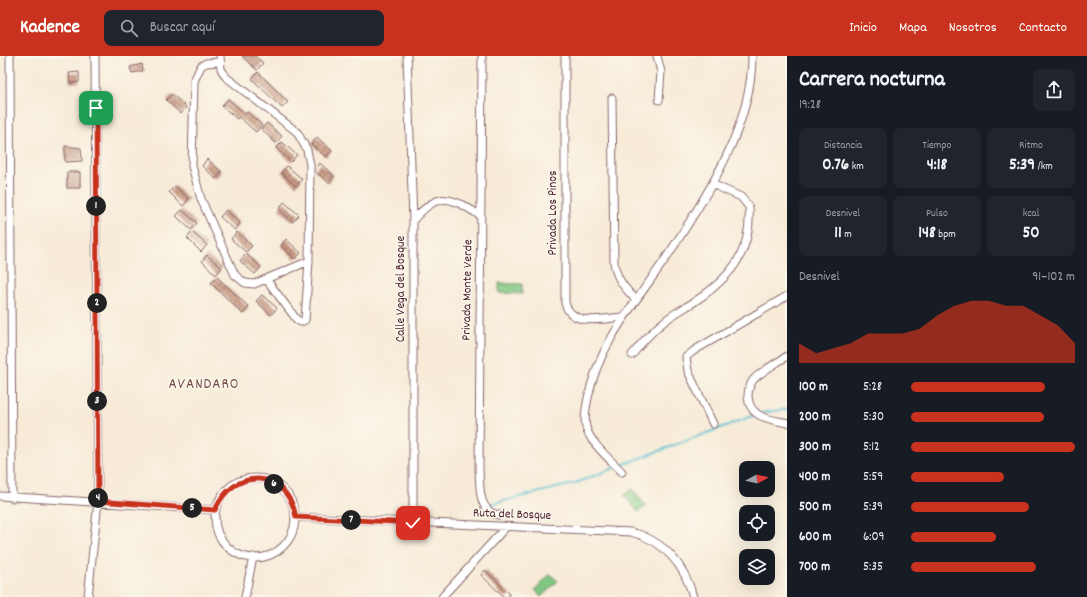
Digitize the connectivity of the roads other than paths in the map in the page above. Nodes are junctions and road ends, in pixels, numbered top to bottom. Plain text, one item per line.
1 (10, 56) edge
2 (95, 56) edge
3 (407, 56) edge
4 (482, 56) edge
5 (565, 56) edge
6 (657, 56) edge
7 (752, 56) edge
8 (220, 59) edge
9 (612, 98) dead end
10 (659, 100) dead end
11 (712, 184) junction
12 (481, 216) junction
13 (413, 220) junction
14 (310, 261) junction
15 (266, 279) junction
16 (787, 296) edge
17 (635, 299) junction
18 (624, 317) junction
19 (632, 355) dead end
20 (787, 356) edge
21 (787, 423) edge
22 (713, 424) dead end
23 (622, 472) dead end
24 (0, 496) edge
25 (12, 498) junction
26 (98, 501) junction
27 (215, 510) junction
28 (499, 515) dead end
29 (296, 517) junction
30 (413, 523) junction
31 (506, 527) junction
32 (253, 557) junction
33 (88, 597) edge
34 (245, 597) edge
35 (442, 597) edge
36 (693, 597) edge

1 - 25 street
2 - 26 street
3 - 13 street, Calle Vega del Bosque
4 - 12 street, Privada Monte Verde
5 - 18 street, Privada Los Pinos
6 - 10 street
7 - 11 street
8 - 14 street
8 - 15 street
9 - 17 street
11 - 17 street
11 - 19 street
12 - 13 street
12 - 28 street, Privada Monte Verde
13 - 30 street, Calle Vega del Bosque
14 - 15 street
14 - 15 street
16 - 22 street
17 - 18 street
18 - 23 street
20 - 21 street
24 - 25 street
25 - 26 street
26 - 27 street
26 - 33 street
27 - 29 street
27 - 32 street
29 - 30 street, Ruta del Bosque
29 - 32 street
30 - 31 street, Ruta del Bosque
31 - 35 street
31 - 36 street, Ruta del Bosque
32 - 34 street

